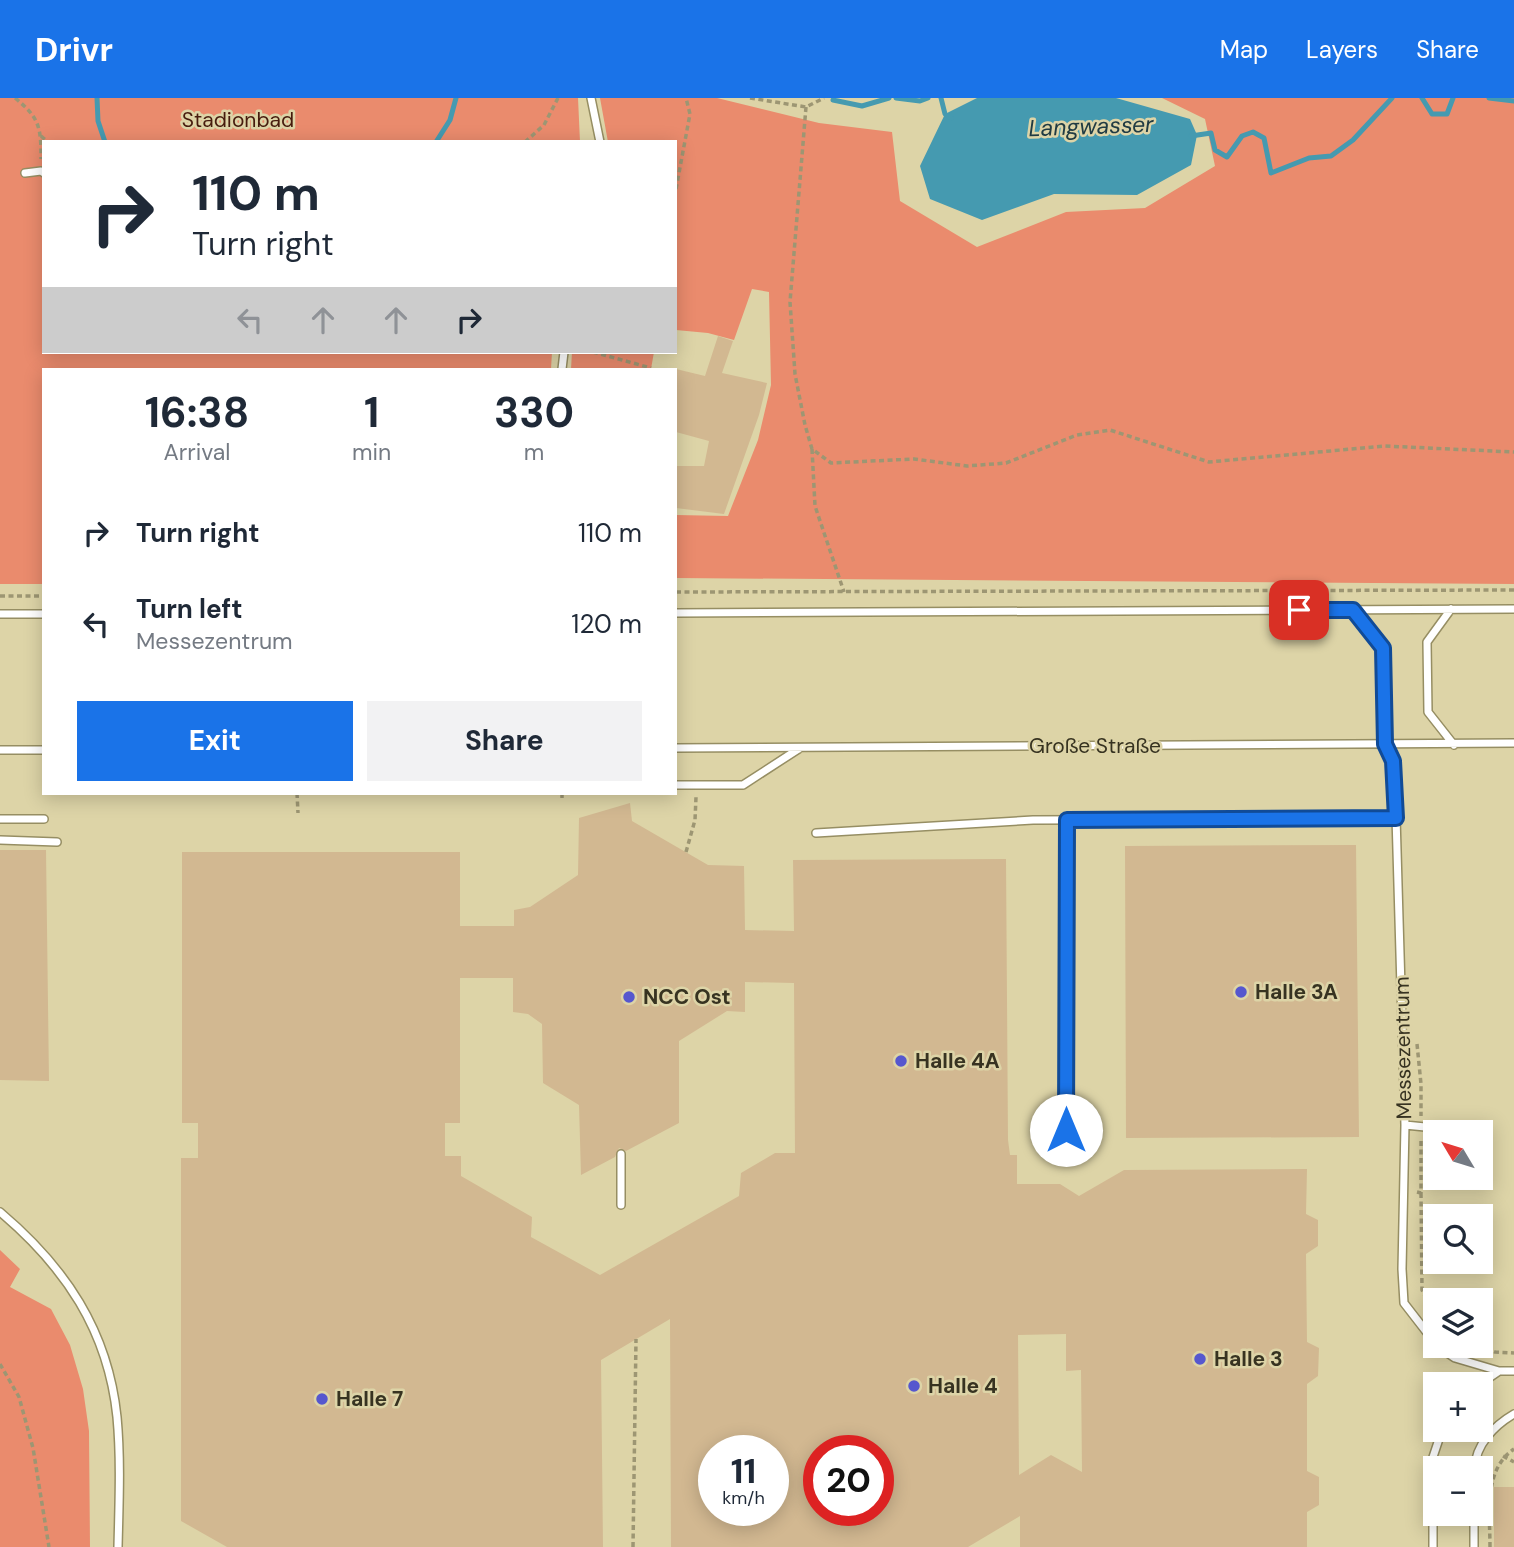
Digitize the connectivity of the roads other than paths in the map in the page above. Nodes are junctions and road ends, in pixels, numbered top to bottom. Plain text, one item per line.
1 (591, 98) edge
2 (600, 140) edge
3 (42, 172) edge
4 (24, 173) dead end
5 (1451, 609) junction
6 (1514, 609) edge
7 (1353, 610) junction
8 (677, 613) edge
9 (0, 614) edge
10 (42, 614) edge
11 (1514, 743) edge
12 (1385, 744) junction
13 (1454, 745) junction
14 (801, 747) junction
15 (677, 748) edge
16 (0, 750) edge
17 (42, 750) edge
18 (677, 785) edge
19 (1396, 818) junction
20 (0, 819) edge
21 (44, 819) dead end
22 (1067, 820) junction
23 (816, 833) dead end
24 (0, 840) edge
25 (57, 842) dead end
26 (1405, 1125) junction
27 (1423, 1127) edge
28 (1066, 1130) dead end
29 (621, 1154) dead end
30 (621, 1205) dead end
31 (0, 1212) edge
32 (1423, 1328) edge
33 (1454, 1358) edge
34 (1499, 1371) junction
35 (1514, 1371) edge
36 (1493, 1375) edge
37 (1514, 1414) edge
38 (1438, 1442) edge
39 (1477, 1456) edge
40 (1474, 1526) edge
41 (118, 1547) edge
42 (1433, 1547) edge
43 (1474, 1547) edge

1 - 2 lane
3 - 4 lane
5 - 6 lane
5 - 7 lane
5 - 13 lane
7 - 8 lane
7 - 12 lane, Messezentrum
9 - 10 lane
11 - 13 lane, Große Straße
12 - 13 lane, Große Straße
12 - 14 lane, Große Straße
12 - 19 lane, Messezentrum
14 - 15 lane, Große Straße
14 - 18 lane
16 - 17 lane
19 - 22 lane
19 - 26 lane, Messezentrum
20 - 21 lane
22 - 23 lane
22 - 28 lane
24 - 25 lane
26 - 27 lane
26 - 32 lane, Messezentrum
29 - 30 lane
31 - 41 lane
33 - 34 lane, Messezentrum
34 - 35 lane, Messezentrum
34 - 36 lane
37 - 39 lane
38 - 42 lane
40 - 43 lane

